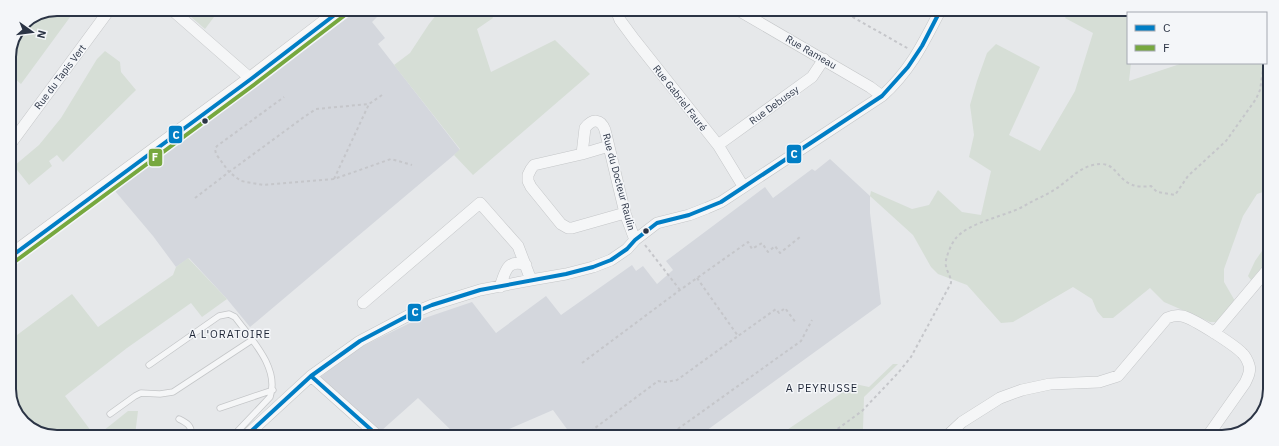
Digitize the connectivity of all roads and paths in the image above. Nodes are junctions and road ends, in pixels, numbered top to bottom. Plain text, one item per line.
1 (105, 16) edge
2 (179, 16) edge
3 (333, 16) edge
4 (618, 16) edge
5 (749, 16) edge
6 (851, 16) edge
7 (937, 16) edge
8 (918, 54) junction
9 (824, 59) junction
10 (1263, 70) edge
11 (251, 79) junction
12 (382, 95) dead end
13 (882, 96) junction
14 (284, 97) dead end
15 (369, 104) junction
16 (16, 137) edge
17 (718, 145) junction
18 (609, 146) junction
19 (582, 154) junction
20 (412, 165) dead end
21 (229, 172) junction
22 (334, 179) junction
23 (743, 186) junction
24 (195, 198) dead end
25 (625, 213) junction
26 (800, 237) dead end
27 (639, 241) junction
28 (16, 253) edge
29 (526, 265) junction
30 (1263, 275) edge
31 (696, 278) junction
32 (531, 280) junction
33 (500, 287) junction
34 (680, 290) junction
35 (363, 303) dead end
36 (812, 320) dead end
37 (796, 323) dead end
38 (1214, 333) junction
39 (738, 336) junction
40 (252, 340) junction
41 (582, 363) dead end
42 (149, 365) dead end
43 (311, 376) junction
44 (273, 390) junction
45 (220, 408) dead end
46 (110, 414) dead end
47 (179, 419) dead end
48 (191, 430) edge
49 (239, 430) edge
50 (252, 430) edge
51 (371, 430) edge
52 (592, 430) edge
53 (676, 430) edge
54 (836, 430) edge
55 (953, 430) edge
56 (1212, 430) edge

1 - 16 street, Rue du Tapis Vert
2 - 11 street
3 - 11 main road
4 - 17 street, Rue Gabriel Fauré
5 - 9 street, Rue Rameau
6 - 8 path
7 - 8 street
8 - 13 street
9 - 13 street, Rue Rameau
9 - 17 street, Rue Debussy
10 - 54 path
11 - 28 main road
12 - 15 path
13 - 23 street
14 - 21 path
15 - 21 path
15 - 22 path
17 - 23 street, Rue Gabriel Fauré
18 - 19 street
18 - 19 street, Rue du Docteur Raulin
18 - 25 street, Rue du Docteur Raulin
19 - 25 street
20 - 22 path
21 - 22 path
21 - 24 path
23 - 27 street
25 - 27 street, Rue du Docteur Raulin
26 - 31 path
27 - 32 street
27 - 34 path
29 - 32 street
29 - 33 street
29 - 35 street
30 - 38 street
31 - 34 path
31 - 39 path
32 - 33 street
33 - 43 street
34 - 41 path
36 - 53 path
37 - 39 path
38 - 55 street
38 - 56 street
39 - 52 path
40 - 42 lane
40 - 44 lane
40 - 46 lane
43 - 50 street
43 - 51 street
44 - 45 lane
44 - 49 lane
47 - 48 lane

